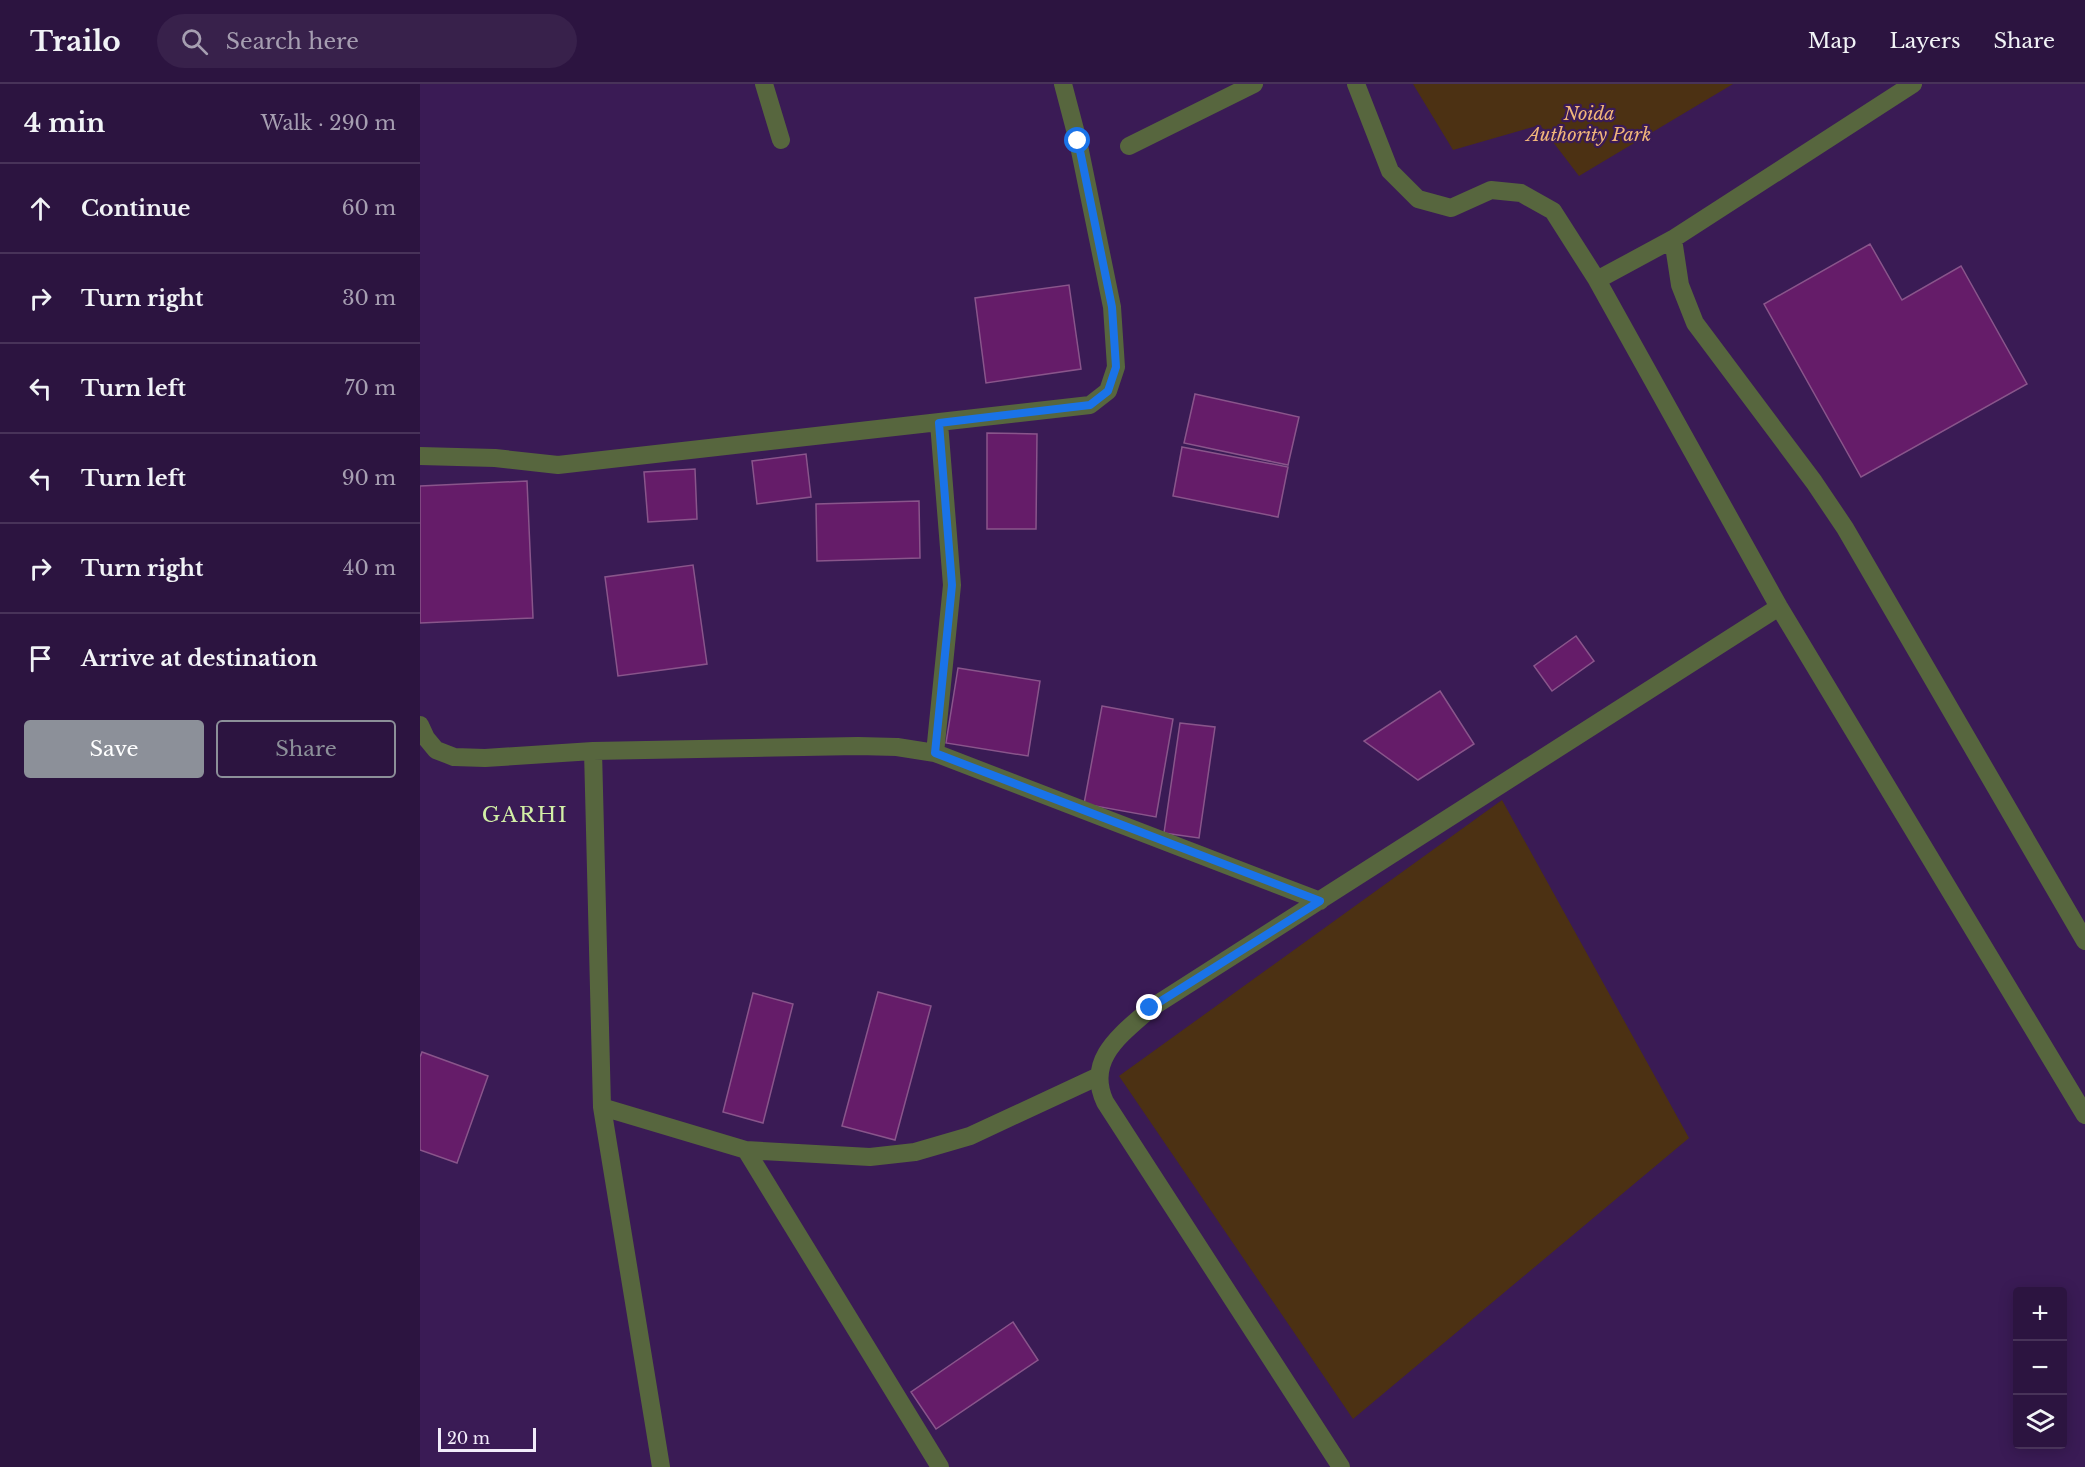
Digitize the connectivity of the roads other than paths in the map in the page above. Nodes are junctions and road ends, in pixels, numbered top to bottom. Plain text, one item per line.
1 (764, 84) edge
2 (1063, 84) edge
3 (1254, 84) edge
4 (1356, 84) edge
5 (1913, 84) edge
6 (781, 140) dead end
7 (1129, 146) dead end
8 (1673, 239) junction
9 (1597, 280) junction
10 (939, 423) junction
11 (420, 456) edge
12 (1779, 607) junction
13 (420, 725) edge
14 (593, 751) junction
15 (935, 753) junction
16 (1320, 901) junction
17 (2085, 941) edge
18 (1099, 1076) junction
19 (602, 1107) junction
20 (2085, 1115) edge
21 (746, 1150) junction
22 (662, 1467) edge
23 (940, 1467) edge
24 (1341, 1467) edge

1 - 6 street
2 - 10 street
3 - 7 street
4 - 9 street
5 - 8 street
8 - 9 street
8 - 17 street
9 - 12 street
10 - 11 street
10 - 15 street
12 - 16 street
12 - 20 street
13 - 14 street
14 - 15 street
14 - 19 street
15 - 16 street
16 - 18 street
18 - 21 street
18 - 24 street
19 - 21 street
19 - 22 street
21 - 23 street

